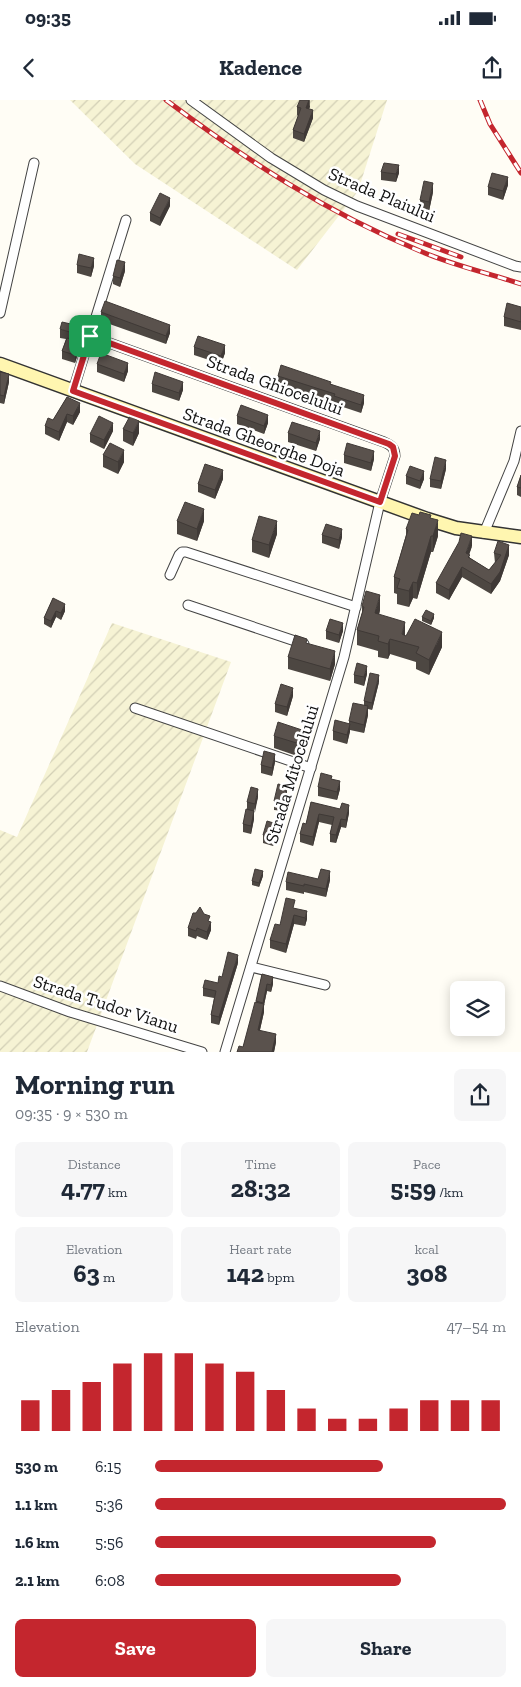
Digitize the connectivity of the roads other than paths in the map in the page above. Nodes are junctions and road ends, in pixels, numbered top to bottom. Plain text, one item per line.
1 (191, 100) edge
2 (34, 164) dead end
3 (126, 220) dead end
4 (521, 267) edge
5 (0, 312) edge
6 (90, 336) junction
7 (0, 364) edge
8 (73, 391) junction
9 (521, 431) edge
10 (380, 502) junction
11 (484, 533) junction
12 (521, 537) edge
13 (170, 575) dead end
14 (188, 605) dead end
15 (356, 607) junction
16 (317, 648) edge
17 (335, 654) edge
18 (344, 657) junction
19 (135, 708) dead end
20 (311, 768) junction
21 (251, 967) junction
22 (325, 985) dead end
23 (0, 986) edge
24 (202, 1052) edge
25 (225, 1052) edge

1 - 4 street, Strada Plaiului
2 - 5 street
3 - 6 street
6 - 8 street
6 - 10 street, Strada Ghiocelului
7 - 8 main road, Strada Gheorghe Doja
8 - 10 main road, Strada Gheorghe Doja
9 - 11 street
10 - 11 main road, Strada Gheorghe Doja
10 - 15 street, Strada Mitocelului
11 - 12 main road, Strada Gheorghe Doja
13 - 15 street
14 - 16 street
15 - 18 street, Strada Mitocelului
17 - 18 street
18 - 20 street, Strada Mitocelului
19 - 20 street
20 - 21 street, Strada Mitocelului
21 - 22 street
21 - 25 street, Strada Mitocelului
23 - 24 street, Strada Tudor Vianu

